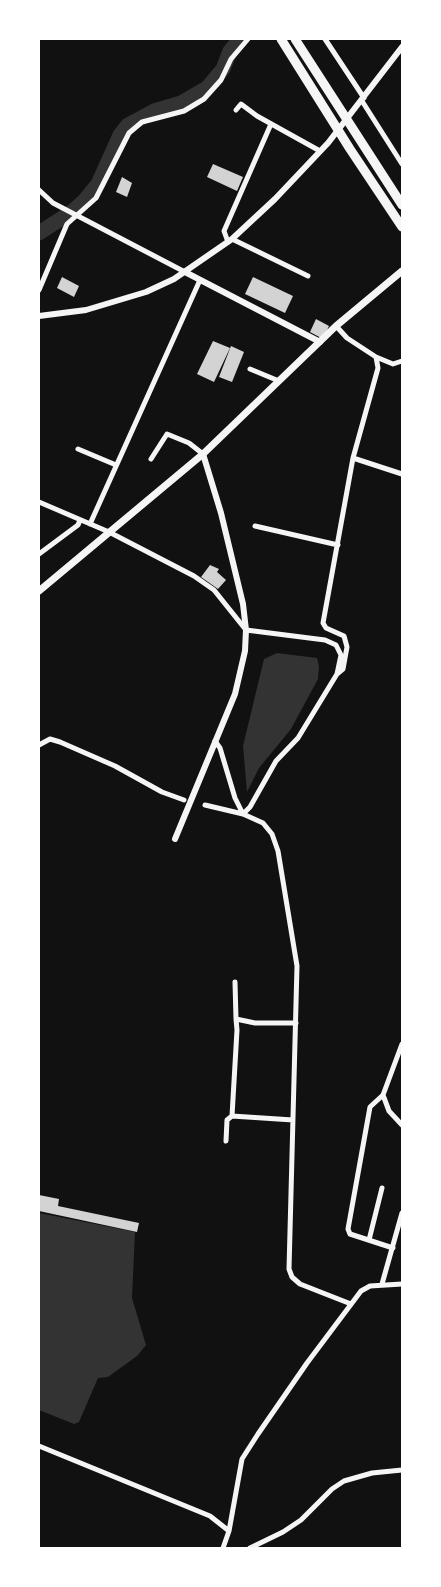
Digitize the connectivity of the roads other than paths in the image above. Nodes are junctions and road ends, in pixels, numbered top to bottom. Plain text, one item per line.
1 (248, 39) edge
2 (281, 39) edge
3 (295, 39) edge
4 (325, 39) edge
5 (402, 48) edge
6 (363, 99) junction
7 (236, 110) dead end
8 (271, 124) junction
9 (320, 151) junction
10 (402, 164) edge
11 (39, 190) edge
12 (402, 205) edge
13 (76, 215) junction
14 (402, 227) edge
15 (230, 241) junction
16 (402, 271) edge
17 (185, 272) junction
18 (308, 276) dead end
19 (200, 280) junction
20 (39, 290) edge
21 (39, 316) edge
22 (336, 326) junction
23 (320, 342) junction
24 (376, 357) junction
25 (402, 361) edge
26 (250, 369) dead end
27 (279, 381) junction
28 (78, 448) dead end
29 (203, 454) junction
30 (353, 458) junction
31 (151, 459) dead end
32 (116, 465) junction
33 (402, 474) edge
34 (39, 502) edge
35 (80, 520) junction
36 (90, 524) junction
37 (255, 526) dead end
38 (109, 532) junction
39 (338, 545) junction
40 (39, 554) edge
41 (39, 589) edge
42 (246, 630) junction
43 (337, 674) junction
44 (215, 741) junction
45 (39, 745) edge
46 (184, 800) dead end
47 (205, 805) dead end
48 (242, 814) junction
49 (176, 839) dead end
50 (235, 982) dead end
51 (236, 1019) junction
52 (296, 1023) junction
53 (402, 1044) edge
54 (383, 1095) junction
55 (232, 1116) junction
56 (293, 1120) junction
57 (402, 1125) edge
58 (226, 1141) dead end
59 (382, 1188) dead end
60 (402, 1213) edge
61 (369, 1240) junction
62 (393, 1248) junction
63 (382, 1284) junction
64 (402, 1284) edge
65 (351, 1304) junction
66 (39, 1446) edge
67 (402, 1470) edge
68 (229, 1531) junction
69 (223, 1548) edge
70 (250, 1548) edge

1 - 13 street
2 - 14 highway
3 - 12 highway
4 - 6 street
5 - 6 street
6 - 9 street
6 - 10 street
7 - 8 street
8 - 9 street
8 - 15 street
9 - 15 street
11 - 13 street
13 - 17 street
13 - 20 street
15 - 17 street
15 - 18 street
16 - 22 main road
17 - 19 street
17 - 21 street
19 - 23 street
19 - 32 street
22 - 23 main road
22 - 24 street
23 - 27 main road
24 - 25 street
24 - 30 street
26 - 27 street
27 - 29 main road
28 - 32 street
29 - 31 street
29 - 38 main road
29 - 42 street
30 - 33 street
30 - 39 street
32 - 36 street
34 - 35 street
35 - 36 street
35 - 40 street
36 - 38 street
37 - 39 street
38 - 41 main road
38 - 42 street
39 - 43 street
42 - 43 street
42 - 44 street
43 - 48 street
44 - 48 street
44 - 49 street
45 - 46 street
47 - 48 street
48 - 52 street
50 - 51 street
51 - 52 street
51 - 55 street
52 - 56 street
53 - 54 street
54 - 57 street
54 - 61 street
55 - 56 street
55 - 58 street
56 - 65 street
59 - 61 street
60 - 62 street
61 - 62 street
62 - 63 street
63 - 64 street
63 - 65 street
65 - 68 street
66 - 68 street
67 - 70 street
68 - 69 street

